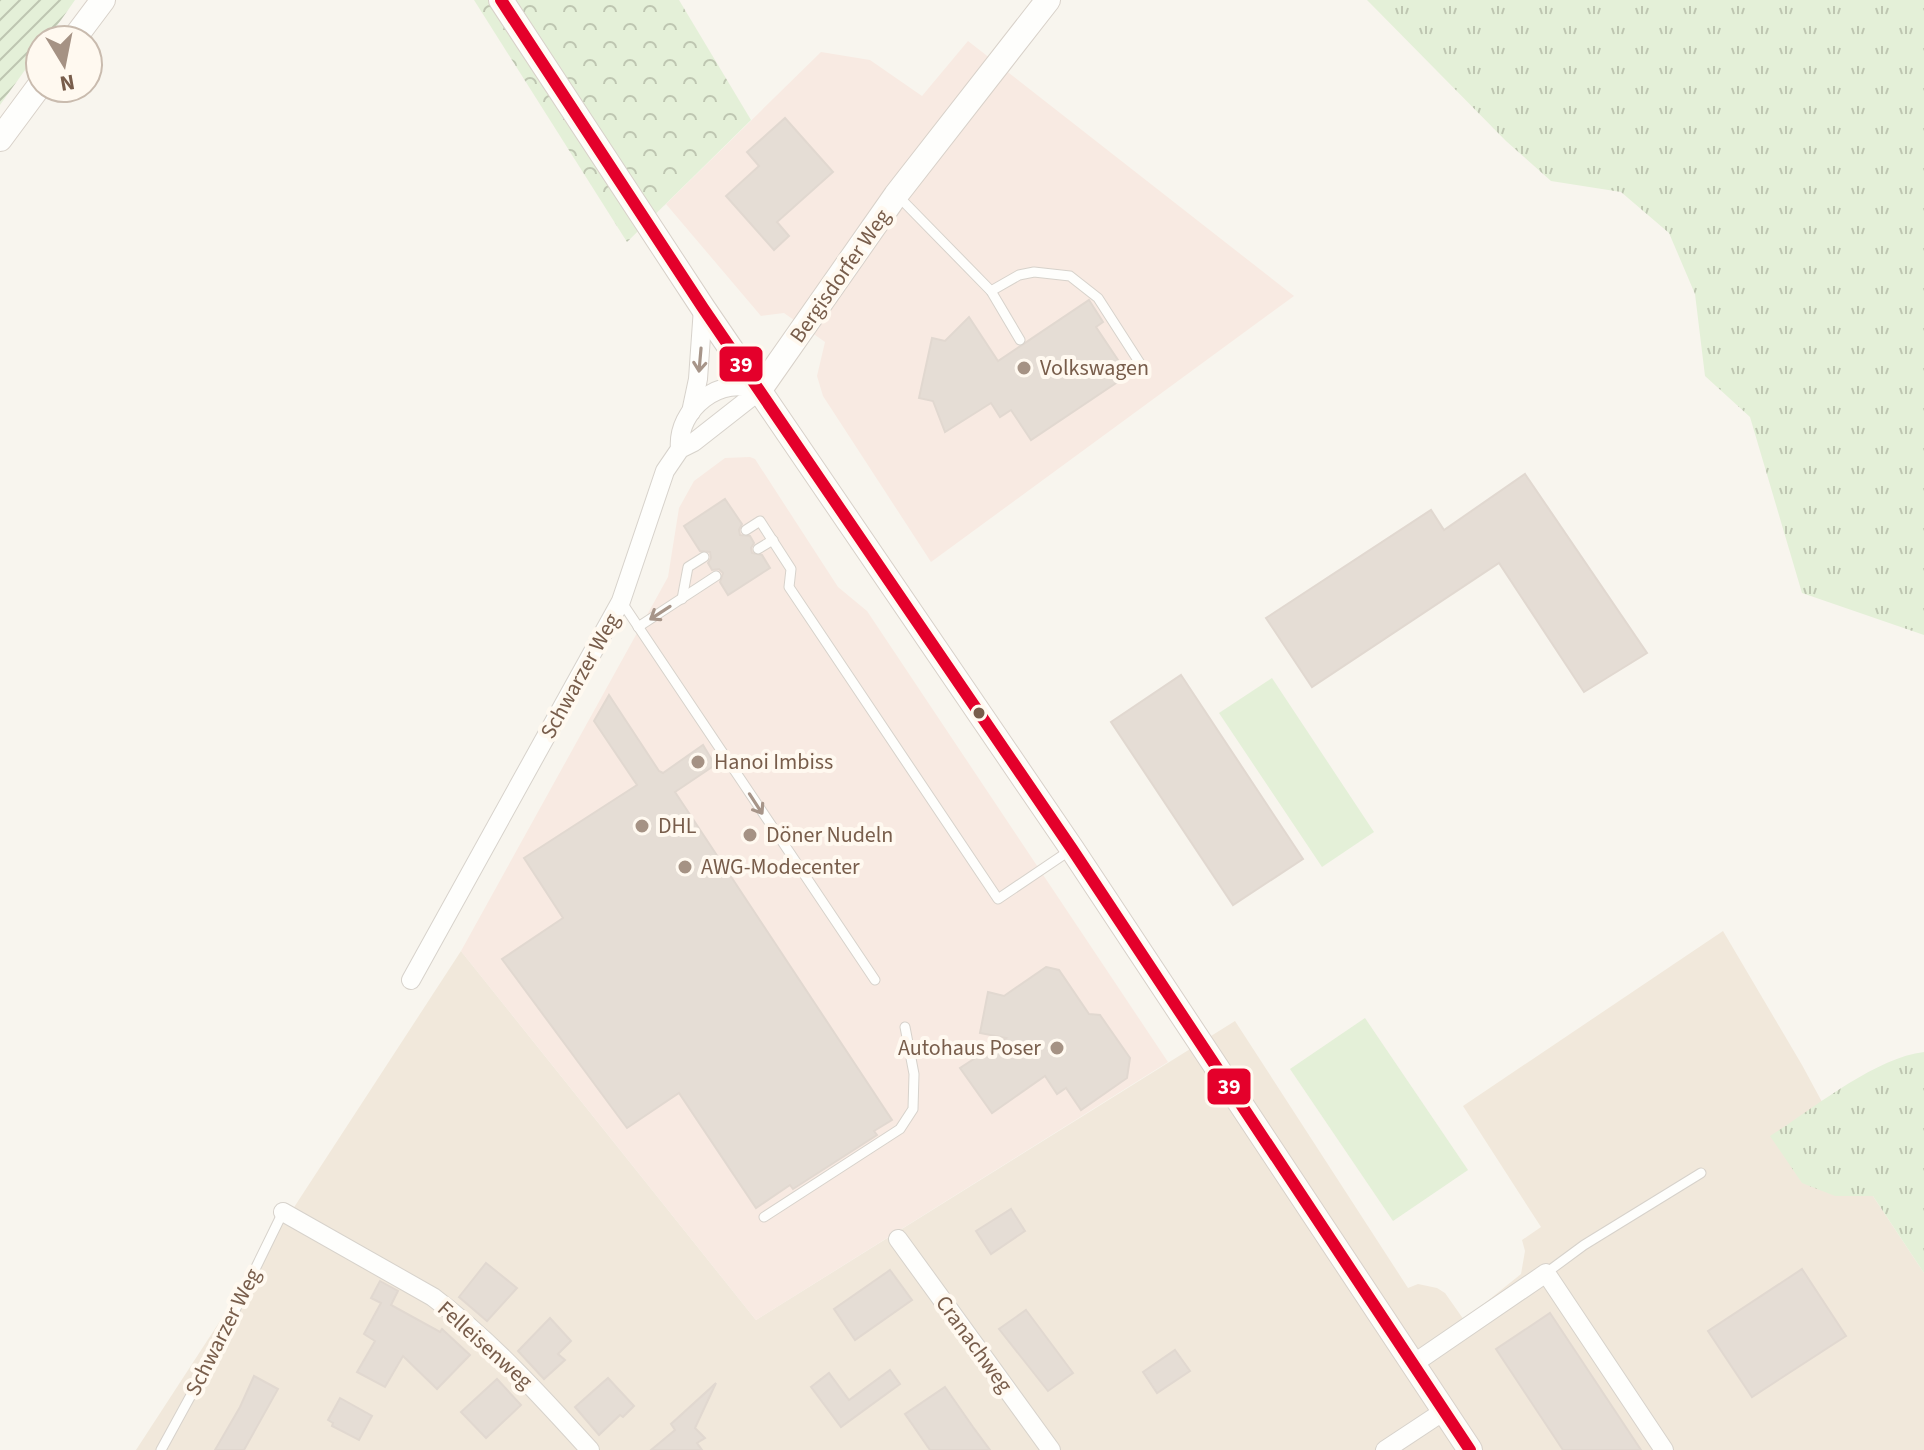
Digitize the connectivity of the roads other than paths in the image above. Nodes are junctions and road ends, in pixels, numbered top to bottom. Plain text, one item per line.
1 (103, 0) edge
2 (501, 0) edge
3 (1048, 0) edge
4 (85, 24) edge
5 (26, 104) edge
6 (0, 139) edge
7 (896, 195) junction
8 (991, 291) junction
9 (703, 308) junction
10 (1020, 340) dead end
11 (1143, 368) dead end
12 (759, 391) junction
13 (691, 412) junction
14 (680, 449) junction
15 (746, 530) dead end
16 (773, 540) junction
17 (758, 549) dead end
18 (704, 557) dead end
19 (716, 576) dead end
20 (682, 599) junction
21 (621, 601) junction
22 (638, 627) junction
23 (1072, 849) junction
24 (411, 980) dead end
25 (875, 980) dead end
26 (905, 1027) dead end
27 (1701, 1173) dead end
28 (283, 1212) joint
29 (764, 1217) dead end
30 (898, 1239) dead end
31 (1546, 1273) junction
32 (1413, 1364) junction
33 (1444, 1411) junction
34 (161, 1450) edge
35 (590, 1450) edge
36 (1051, 1450) edge
37 (1385, 1450) edge
38 (1470, 1450) edge
39 (1664, 1450) edge

1 - 4 street
2 - 9 street
3 - 7 street, Bergisdorfer Weg
5 - 6 street
7 - 8 lane
7 - 12 street, Bergisdorfer Weg
8 - 10 lane
8 - 11 lane
9 - 12 street
9 -> 13 street
12 - 13 street
12 - 14 street, Schwarzer Weg
12 - 23 street
13 - 14 street
14 - 21 street, Schwarzer Weg
15 - 16 lane
16 - 17 lane
16 - 23 lane
18 - 20 lane
19 - 20 lane
20 -> 22 lane
21 - 22 lane
21 - 24 street, Schwarzer Weg
22 -> 25 lane
23 - 32 street
26 - 29 lane
27 - 31 lane
28 - 34 lane, Schwarzer Weg
28 - 35 street, Felleisenweg
30 - 36 street, Cranachweg
31 - 32 street
31 - 39 street
32 - 33 street
33 - 37 street
33 - 38 street

